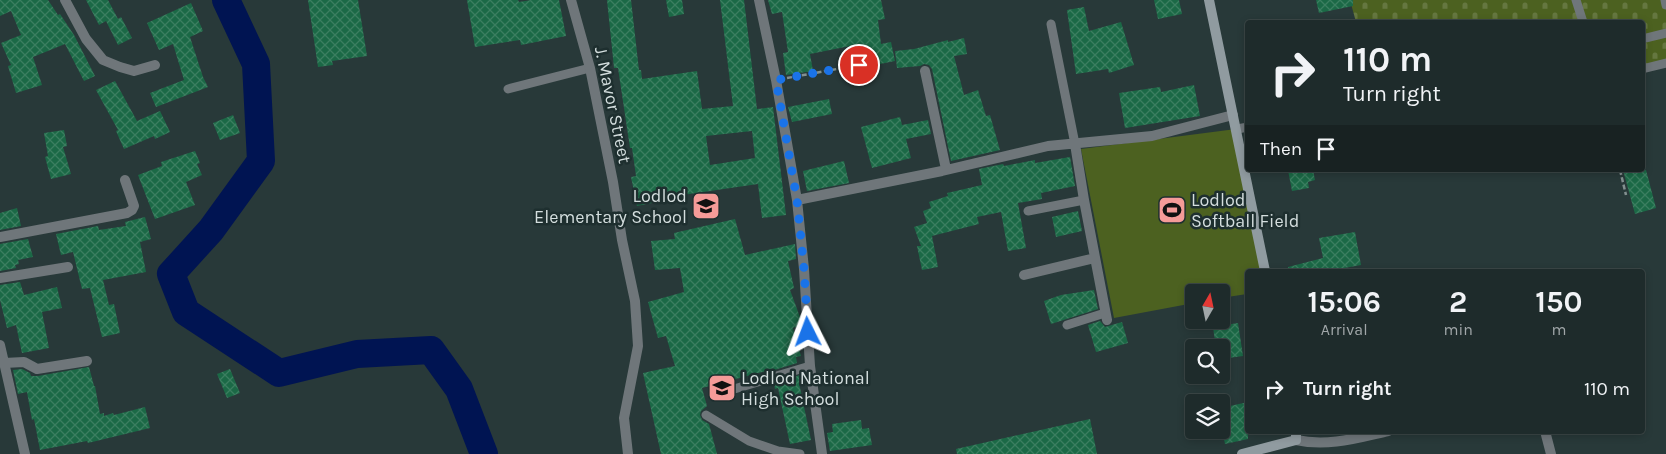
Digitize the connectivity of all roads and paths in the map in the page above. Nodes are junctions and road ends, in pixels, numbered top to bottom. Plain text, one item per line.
1 (65, 0) edge
2 (571, 0) edge
3 (758, 0) edge
4 (1209, 0) edge
5 (1576, 0) edge
6 (1665, 0) edge
7 (1666, 6) edge
8 (1582, 20) edge
9 (1051, 24) dead end
10 (1666, 33) edge
11 (1645, 38) edge
12 (1666, 63) edge
13 (155, 64) dead end
14 (859, 65) dead end
15 (590, 68) junction
16 (1645, 68) edge
17 (925, 71) dead end
18 (776, 80) junction
19 (508, 89) dead end
20 (1233, 115) junction
21 (1245, 128) edge
22 (1237, 129) junction
23 (1075, 144) junction
24 (946, 169) junction
25 (1245, 170) edge
26 (1245, 172) edge
27 (1620, 172) edge
28 (126, 180) dead end
29 (1626, 195) dead end
30 (797, 200) junction
31 (1084, 200) junction
32 (1028, 211) dead end
33 (0, 237) edge
34 (1095, 258) junction
35 (68, 267) dead end
36 (1265, 269) edge
37 (1024, 275) dead end
38 (0, 278) edge
39 (1106, 317) joint
40 (1067, 325) dead end
41 (0, 345) edge
42 (87, 361) dead end
43 (4, 363) junction
44 (810, 366) junction
45 (721, 393) dead end
46 (706, 415) dead end
47 (1376, 434) edge
48 (1545, 434) edge
49 (1296, 436) edge
50 (25, 454) edge
51 (628, 454) edge
52 (800, 454) edge
53 (822, 454) edge
54 (1242, 454) edge
55 (1551, 454) edge

1 - 13 street
2 - 15 street, J. Mavor Street
3 - 18 street
4 - 20 street
5 - 8 lane
6 - 7 lane
9 - 23 lane
10 - 11 lane
12 - 16 lane
14 - 18 path
15 - 19 lane
15 - 51 street, J. Mavor Street
17 - 24 street
18 - 30 street
20 - 22 street
20 - 23 street
21 - 22 lane
22 - 25 street
23 - 24 street
23 - 31 street
24 - 30 street
26 - 36 street
27 - 29 path
28 - 33 street
30 - 44 street
31 - 32 lane
31 - 34 street
34 - 37 street
34 - 39 street
35 - 38 street
39 - 40 lane
41 - 43 street
42 - 43 street
43 - 50 street
44 - 45 lane
44 - 53 street
46 - 52 lane
47 - 49 street
48 - 55 street
49 - 54 street

